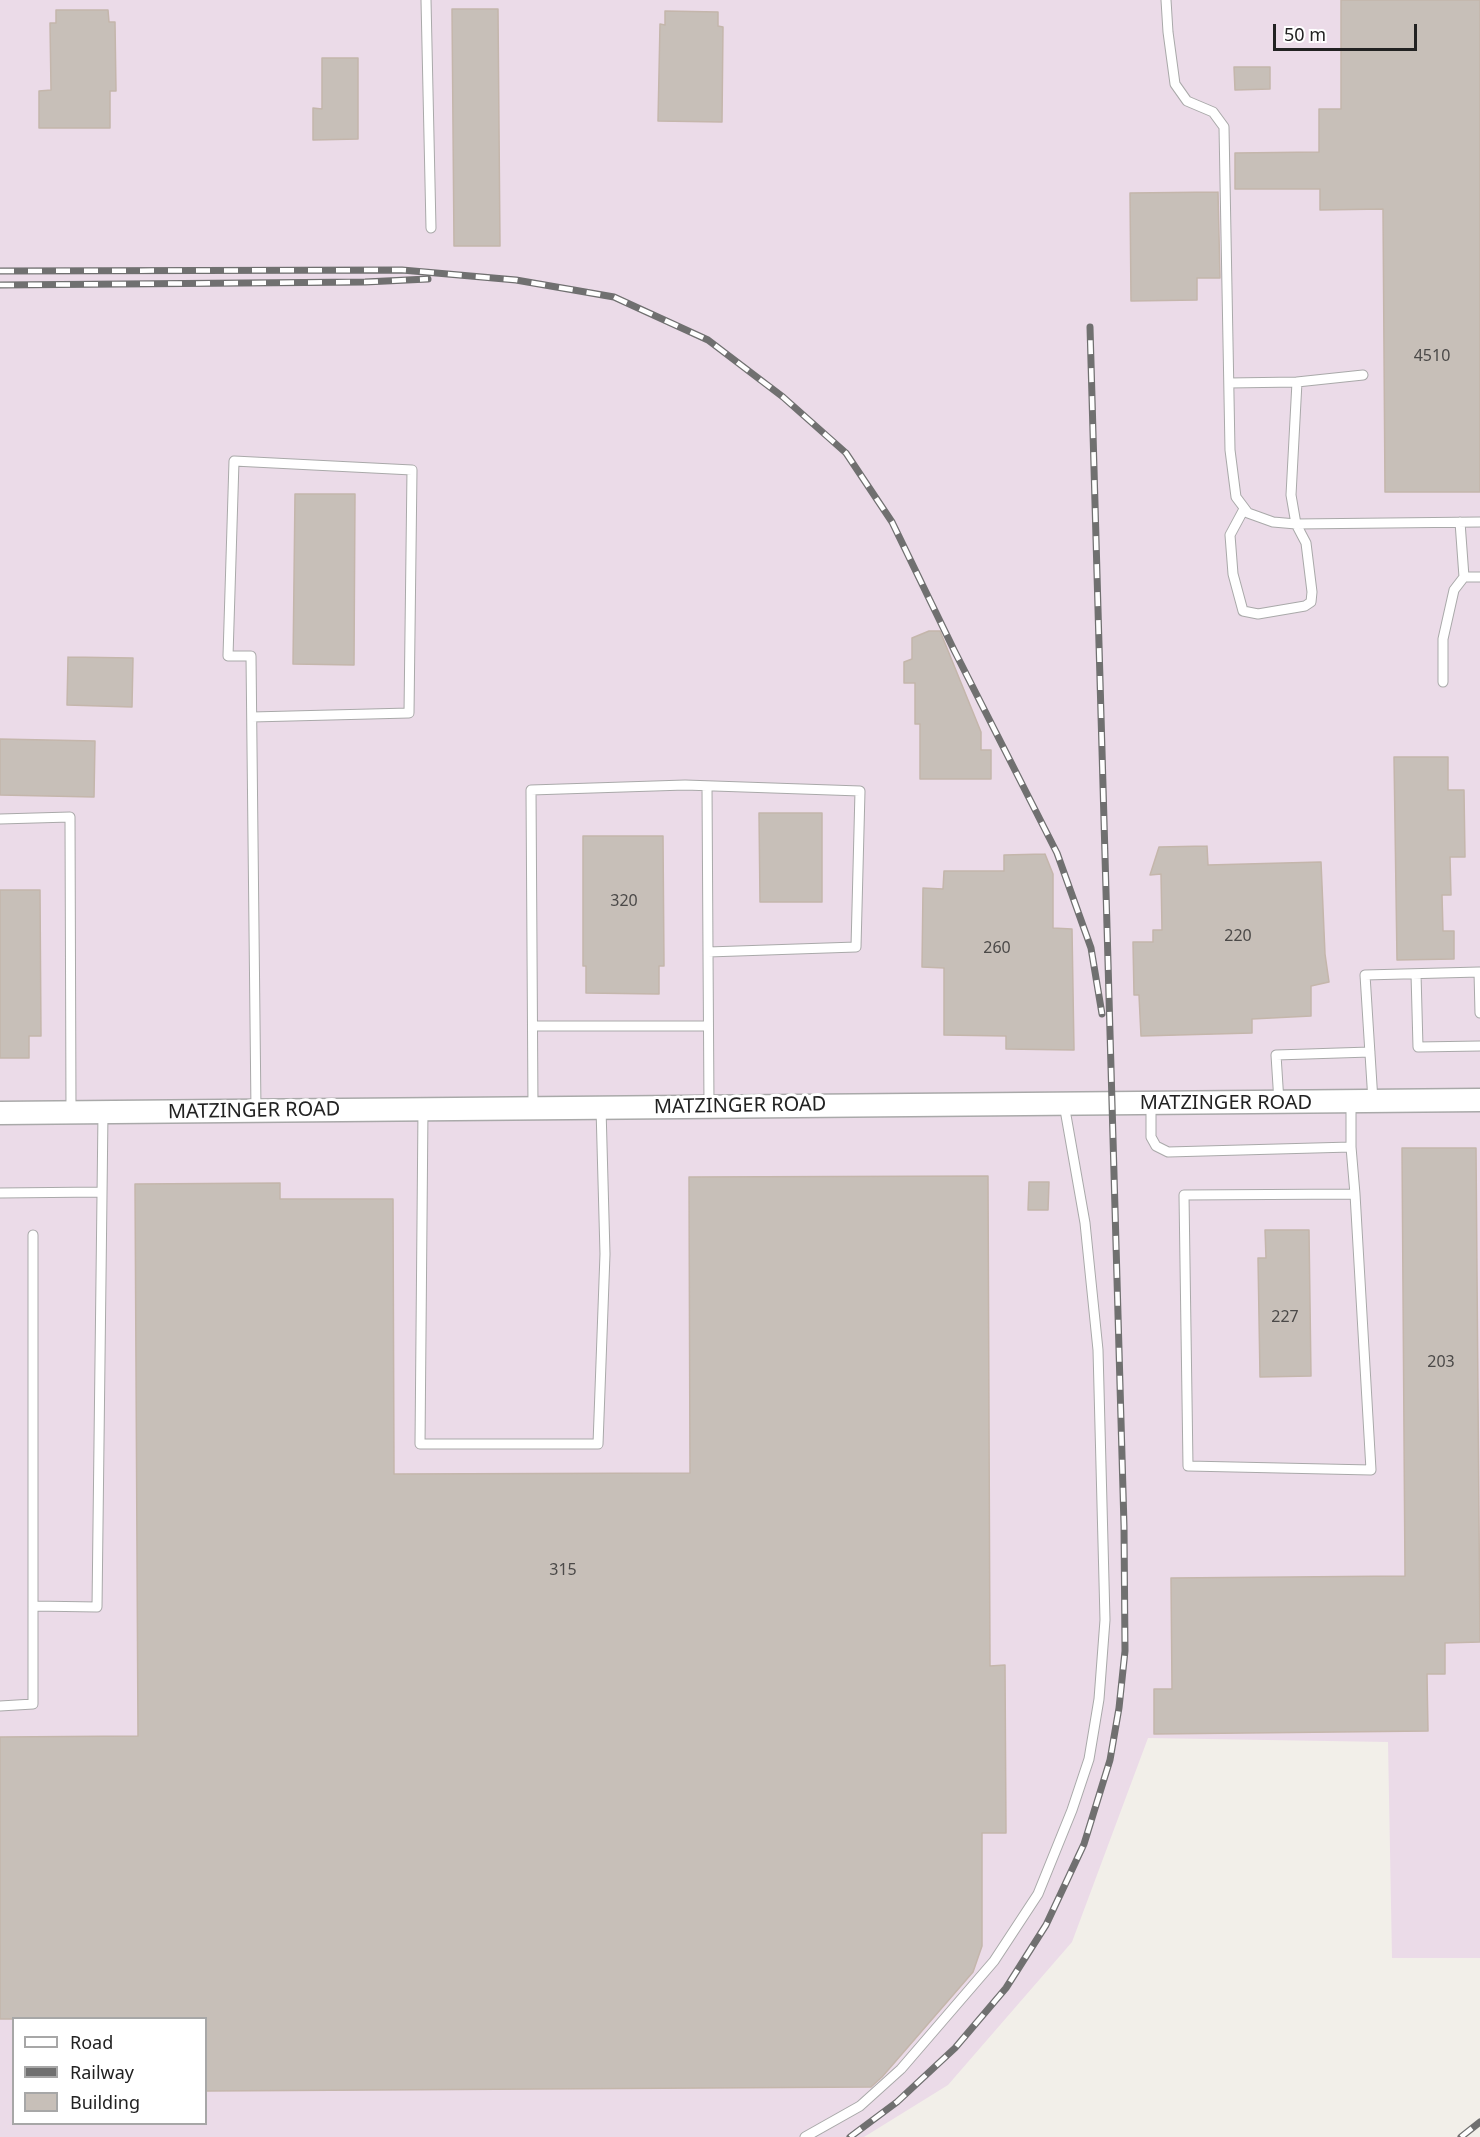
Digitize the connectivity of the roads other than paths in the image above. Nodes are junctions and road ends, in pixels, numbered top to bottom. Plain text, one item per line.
1 (426, 0) edge
2 (1166, 0) edge
3 (431, 228) dead end
4 (1363, 375) dead end
5 (1297, 382) junction
6 (1229, 383) junction
7 (1244, 509) junction
8 (1460, 522) junction
9 (1480, 522) edge
10 (1296, 524) junction
11 (1464, 577) junction
12 (1480, 577) edge
13 (1443, 682) dead end
14 (252, 717) junction
15 (707, 786) junction
16 (0, 819) edge
17 (708, 952) junction
18 (1416, 974) junction
19 (1480, 1013) edge
20 (533, 1026) junction
21 (707, 1026) junction
22 (1480, 1047) edge
23 (1370, 1052) junction
24 (1480, 1100) edge
25 (1362, 1101) junction
26 (1279, 1102) junction
27 (1150, 1103) junction
28 (1064, 1104) junction
29 (709, 1106) junction
30 (533, 1108) junction
31 (601, 1108) junction
32 (423, 1109) junction
33 (256, 1111) junction
34 (0, 1113) edge
35 (71, 1113) junction
36 (104, 1113) junction
37 (1352, 1147) junction
38 (102, 1192) junction
39 (0, 1193) edge
40 (1354, 1194) junction
41 (33, 1235) dead end
42 (33, 1606) junction
43 (0, 1706) edge
44 (805, 2137) edge

1 - 3 lane
2 - 6 lane
4 - 5 lane
5 - 6 lane
5 - 10 lane
6 - 7 lane
7 - 10 lane
7 - 10 lane
8 - 9 lane
8 - 10 lane
8 - 11 lane
11 - 12 lane
11 - 13 lane
14 - 14 lane
14 - 33 lane
15 - 17 lane
15 - 17 lane
15 - 20 lane
16 - 35 lane
17 - 21 lane
18 - 19 lane
18 - 22 lane
18 - 23 lane
20 - 21 lane
20 - 30 lane
21 - 29 lane
23 - 25 lane
23 - 26 lane
24 - 25 street, MATZINGER ROAD
25 - 26 street, MATZINGER ROAD
25 - 37 lane
26 - 27 street, MATZINGER ROAD
27 - 28 street, MATZINGER ROAD
27 - 37 lane
28 - 29 street, MATZINGER ROAD
28 - 44 lane
29 - 31 street, MATZINGER ROAD
30 - 31 street, MATZINGER ROAD
30 - 32 street, MATZINGER ROAD
31 - 32 lane
32 - 33 street, MATZINGER ROAD
33 - 36 street, MATZINGER ROAD
34 - 35 street, MATZINGER ROAD
35 - 36 street, MATZINGER ROAD
36 - 38 lane
37 - 40 lane
38 - 39 lane
38 - 42 lane
40 - 40 lane
41 - 42 lane
42 - 43 lane

